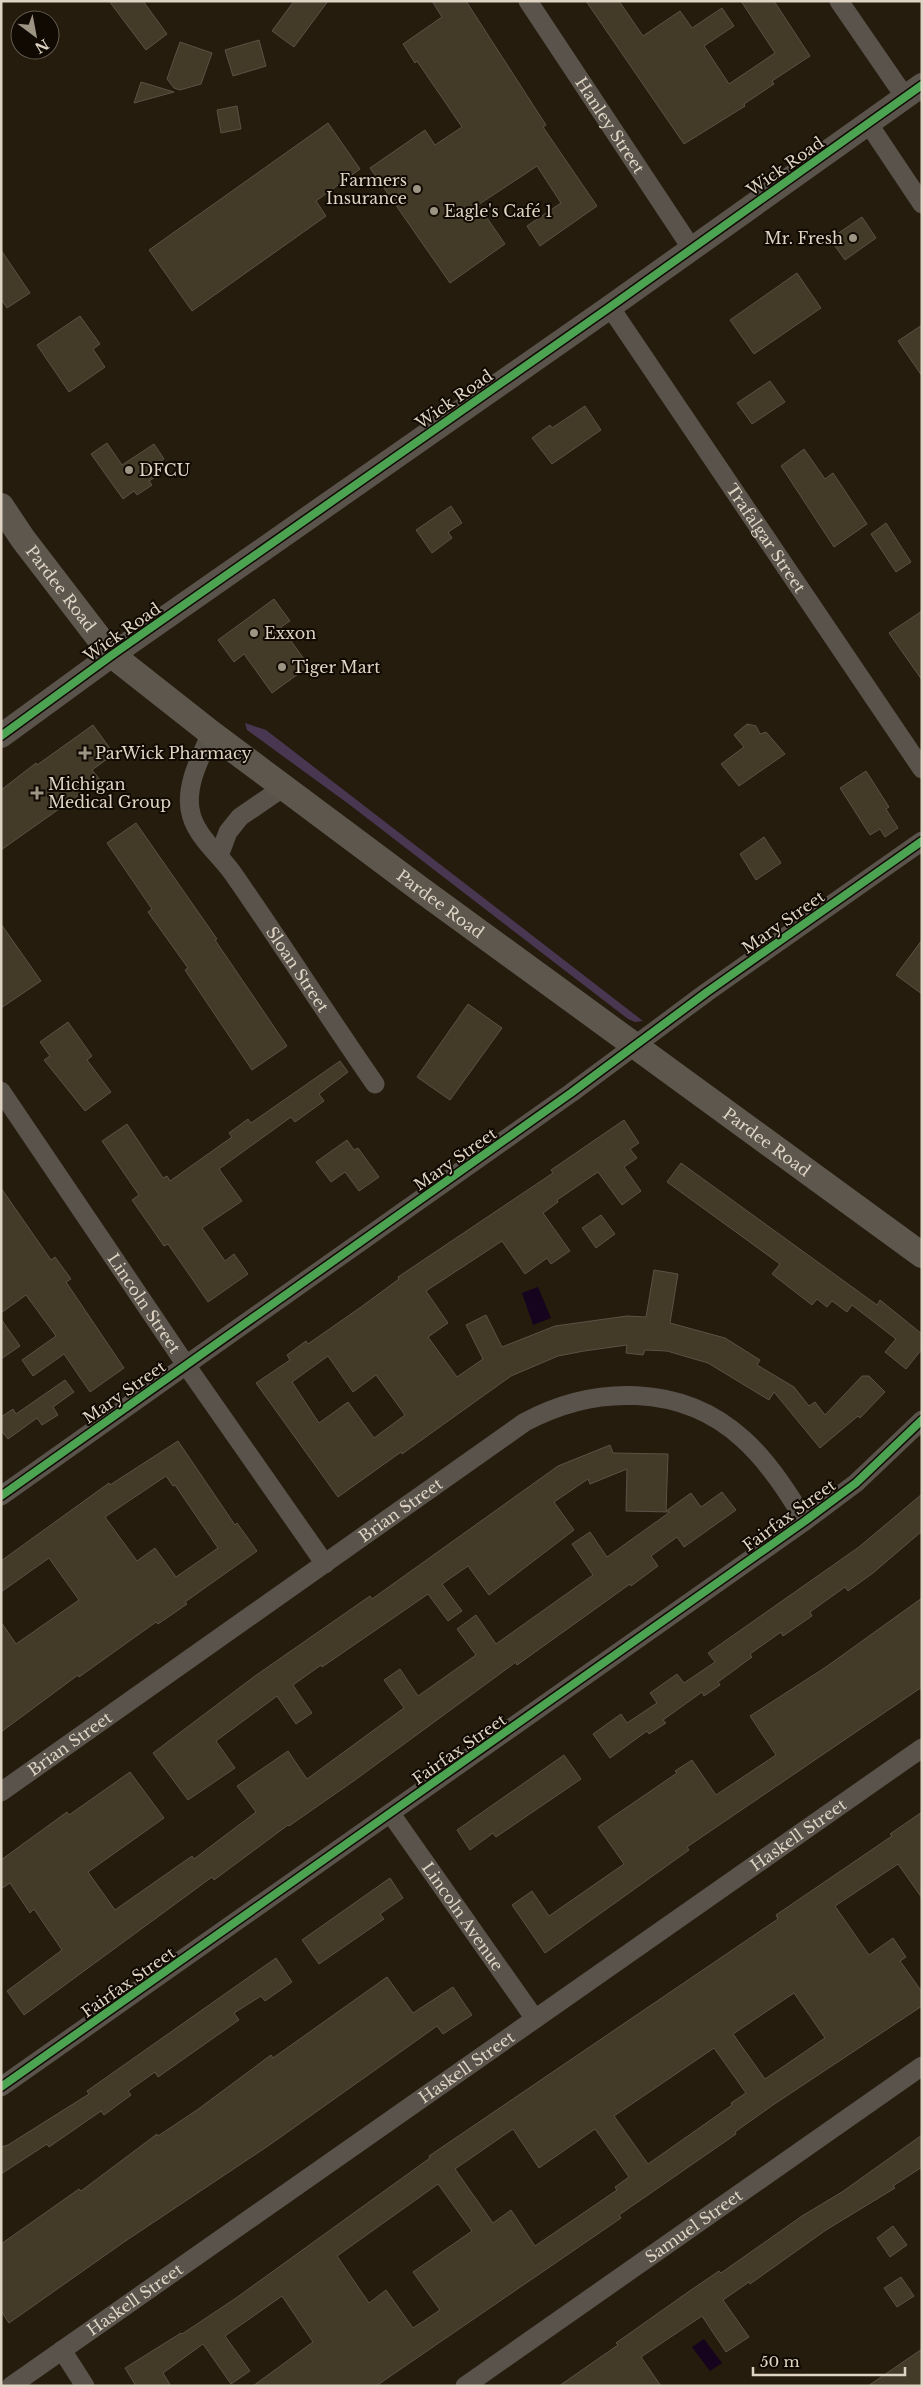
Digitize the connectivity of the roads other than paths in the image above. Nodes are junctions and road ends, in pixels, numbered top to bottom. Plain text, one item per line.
1 (528, 1) edge
2 (839, 1) edge
3 (913, 91) edge
4 (868, 123) junction
5 (922, 204) edge
6 (692, 249) junction
7 (610, 307) junction
8 (1, 506) edge
9 (112, 655) junction
10 (211, 733) junction
11 (1, 736) edge
12 (922, 769) edge
13 (284, 787) junction
14 (922, 841) edge
15 (219, 856) junction
16 (634, 1046) junction
17 (375, 1084) dead end
18 (1, 1091) edge
19 (922, 1255) edge
20 (186, 1365) junction
21 (922, 1420) edge
22 (1, 1496) edge
23 (805, 1521) junction
24 (324, 1564) junction
25 (922, 1748) edge
26 (1, 1792) edge
27 (391, 1814) junction
28 (535, 2019) junction
29 (922, 2066) edge
30 (1, 2087) edge
31 (62, 2350) junction
32 (11, 2386) edge
33 (85, 2386) edge
34 (465, 2386) edge

1 - 6 street, Hanley Street
2 - 3 street
3 - 4 street, Wick Road
4 - 5 street
4 - 6 street, Wick Road
6 - 7 street, Wick Road
7 - 9 street, Wick Road
7 - 12 street, Trafalgar Street
8 - 9 main road, Pardee Road
9 - 10 main road, Pardee Road
9 - 11 street, Wick Road
10 - 13 main road, Pardee Road
10 - 15 street, Sloan Street
13 - 15 street
13 - 16 main road, Pardee Road
14 - 16 street, Mary Street
15 - 17 street, Sloan Street
16 - 19 main road, Pardee Road
16 - 20 street, Mary Street
18 - 20 street, Lincoln Street
20 - 22 street, Mary Street
20 - 24 street, Lincoln Street
21 - 23 street, Fairfax Street
23 - 24 street, Brian Street
23 - 27 street, Fairfax Street
24 - 26 street, Brian Street
25 - 28 street, Haskell Street
27 - 28 street, Lincoln Avenue
27 - 30 street, Fairfax Street
28 - 31 street, Haskell Street
29 - 34 street, Samuel Street
31 - 32 street, Haskell Street
31 - 33 street

